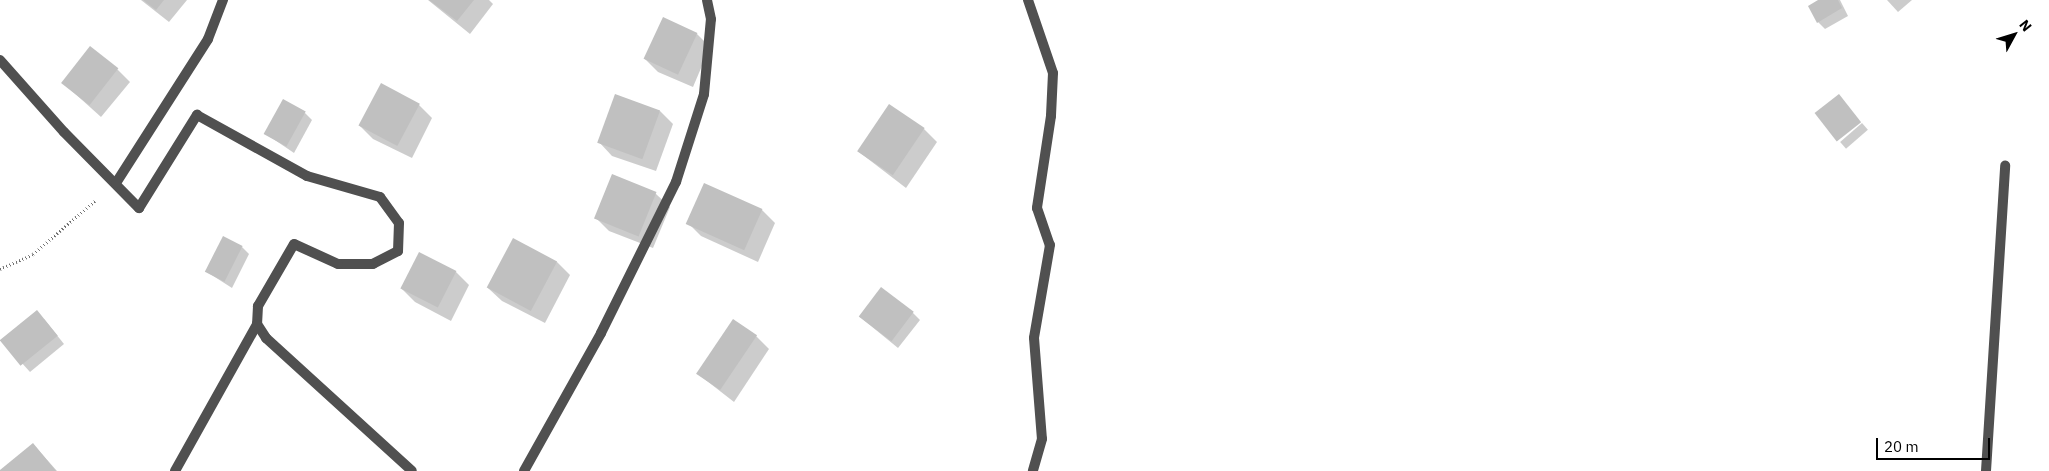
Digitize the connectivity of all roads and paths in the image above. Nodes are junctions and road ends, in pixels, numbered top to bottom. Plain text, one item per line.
1 (223, 0) edge
2 (707, 0) edge
3 (1028, 0) edge
4 (0, 60) edge
5 (2006, 166) dead end
6 (116, 184) junction
7 (0, 269) edge
8 (257, 324) junction
9 (175, 471) edge
10 (412, 471) edge
11 (524, 471) edge
12 (1034, 471) edge
13 (1986, 471) edge

1 - 6 street
2 - 11 street
3 - 12 street
4 - 6 street
5 - 13 street
6 - 7 path
6 - 8 street
8 - 9 street
8 - 10 street

